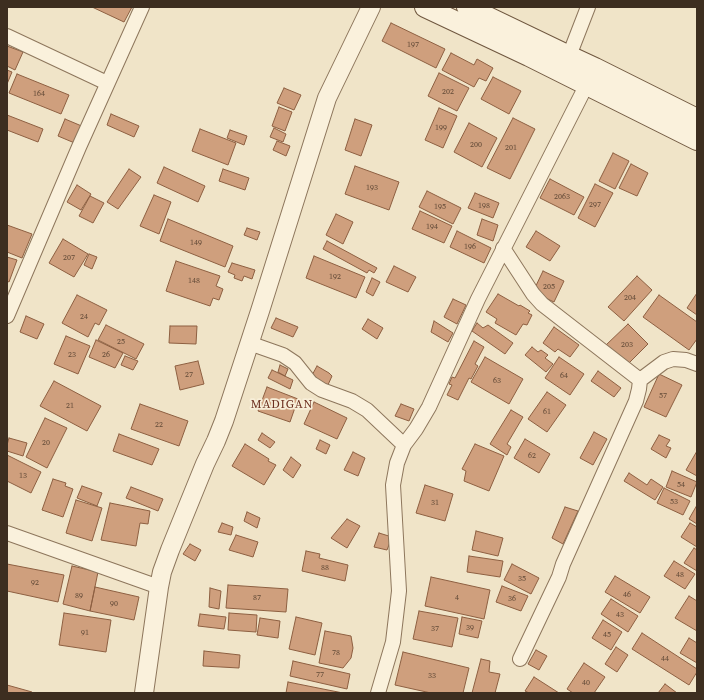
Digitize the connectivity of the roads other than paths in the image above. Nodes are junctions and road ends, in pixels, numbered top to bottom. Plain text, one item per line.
1 (142, 7) edge
2 (372, 7) edge
3 (425, 7) edge
4 (467, 7) edge
5 (588, 7) edge
6 (7, 36) edge
7 (569, 56) junction
8 (107, 83) junction
9 (587, 84) junction
10 (697, 119) edge
11 (697, 140) edge
12 (503, 248) junction
13 (7, 316) edge
14 (249, 343) junction
15 (697, 364) edge
16 (640, 380) junction
17 (404, 445) junction
18 (7, 533) edge
19 (159, 587) junction
20 (520, 659) dead end
21 (144, 693) edge
22 (378, 693) edge

1 - 8 street
2 - 14 street
3 - 9 main road
4 - 7 main road
5 - 7 street
6 - 8 street
7 - 10 main road
8 - 13 street
9 - 11 main road
9 - 12 street
12 - 16 street
12 - 17 street
14 - 17 street
14 - 19 street
15 - 16 street
16 - 20 street
17 - 22 street
18 - 19 street
19 - 21 street

